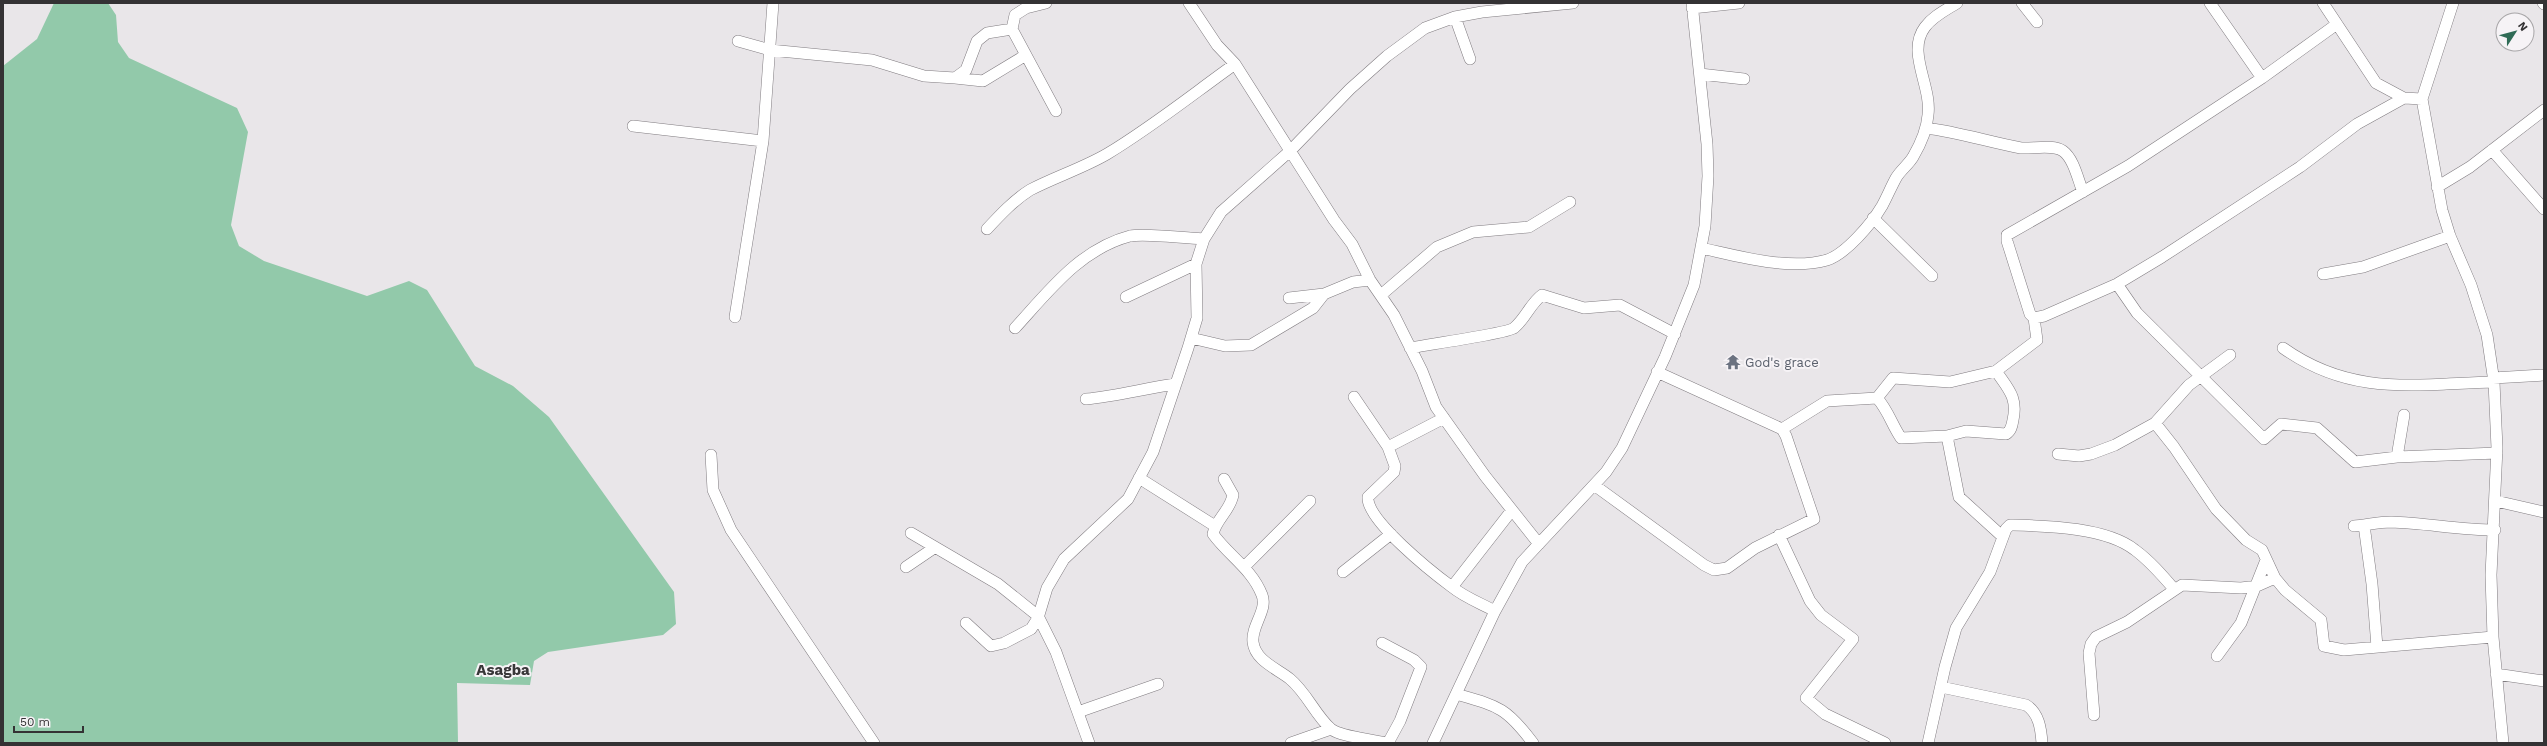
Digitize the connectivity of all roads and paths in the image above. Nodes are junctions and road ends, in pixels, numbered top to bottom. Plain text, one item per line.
1 (773, 3) edge
2 (1046, 3) edge
3 (1189, 3) edge
4 (1573, 3) edge
5 (1739, 3) edge
6 (1956, 3) edge
7 (2022, 3) edge
8 (2210, 3) edge
9 (2323, 3) edge
10 (2453, 3) edge
11 (1531, 5) edge
12 (1692, 5) edge
13 (1499, 6) edge
14 (1455, 17) junction
15 (2037, 22) dead end
16 (2337, 24) junction
17 (1012, 29) junction
18 (738, 41) dead end
19 (770, 50) junction
20 (1026, 55) junction
21 (1470, 59) dead end
22 (1235, 64) junction
23 (1700, 74) junction
24 (955, 78) junction
25 (2262, 78) junction
26 (1744, 79) dead end
27 (2404, 98) junction
28 (2422, 99) junction
29 (1056, 110) dead end
30 (2544, 110) edge
31 (633, 126) dead end
32 (1926, 128) junction
33 (763, 141) junction
34 (2492, 150) junction
35 (1290, 151) junction
36 (2437, 187) junction
37 (2083, 192) junction
38 (1570, 202) dead end
39 (2544, 209) edge
40 (1873, 218) junction
41 (987, 228) dead end
42 (2450, 236) junction
43 (1204, 239) junction
44 (1701, 248) junction
45 (1196, 264) junction
46 (2323, 274) dead end
47 (1932, 276) dead end
48 (1370, 280) junction
49 (2117, 284) junction
50 (1324, 294) junction
51 (1381, 295) junction
52 (1126, 297) dead end
53 (1288, 298) dead end
54 (735, 317) dead end
55 (2034, 318) junction
56 (1014, 328) dead end
57 (1675, 334) junction
58 (1191, 338) junction
59 (1410, 348) junction
60 (2283, 348) dead end
61 (2230, 355) dead end
62 (1996, 371) junction
63 (1657, 372) junction
64 (2544, 375) edge
65 (2200, 376) junction
66 (2493, 380) junction
67 (1176, 384) junction
68 (1354, 398) dead end
69 (1877, 398) junction
70 (1086, 399) dead end
71 (2404, 415) dead end
72 (1444, 418) junction
73 (2155, 423) junction
74 (1782, 430) junction
75 (1947, 436) junction
76 (1388, 447) junction
77 (2497, 452) junction
78 (2058, 454) dead end
79 (711, 455) dead end
80 (2397, 457) junction
81 (1139, 478) junction
82 (1224, 479) dead end
83 (1594, 485) junction
84 (1310, 501) dead end
85 (2496, 501) junction
86 (1512, 510) junction
87 (2544, 512) edge
88 (1215, 526) junction
89 (2495, 530) junction
90 (911, 533) dead end
91 (1391, 534) junction
92 (1779, 536) junction
93 (2003, 537) junction
94 (1538, 544) junction
95 (934, 548) junction
96 (2266, 560) junction
97 (906, 567) dead end
98 (1244, 567) junction
99 (1343, 572) dead end
100 (2275, 578) junction
101 (2257, 586) junction
102 (1452, 588) junction
103 (2174, 589) junction
104 (2285, 590) junction
105 (1495, 611) junction
106 (1038, 616) junction
107 (966, 623) dead end
108 (2493, 637) junction
109 (1382, 643) dead end
110 (2377, 647) junction
111 (2217, 656) dead end
112 (2496, 674) junction
113 (2544, 681) edge
114 (1158, 684) dead end
115 (1941, 687) junction
116 (1456, 694) junction
117 (1078, 712) junction
118 (2094, 716) dead end
119 (1331, 729) junction
120 (874, 743) edge
121 (1089, 743) edge
122 (1291, 743) edge
123 (1387, 743) edge
124 (1433, 743) edge
125 (1533, 743) edge
126 (1885, 743) edge
127 (1928, 743) edge
128 (2042, 743) edge
129 (2503, 743) edge

1 - 19 street
2 - 17 street
3 - 22 street
4 - 11 street
5 - 12 street
6 - 32 street
7 - 15 street
8 - 25 street
9 - 16 street
10 - 28 street
11 - 13 street
12 - 23 street
13 - 14 street
14 - 21 street
14 - 35 street
16 - 25 street
16 - 27 street
17 - 20 street
17 - 24 street
18 - 19 street
19 - 24 street
19 - 33 street
20 - 24 street
20 - 29 street
22 - 35 street
22 - 41 street
23 - 26 street
23 - 44 street
25 - 37 street
27 - 28 street
27 - 49 street
28 - 36 street
30 - 34 street
31 - 33 street
32 - 37 street
32 - 40 street
33 - 54 street
34 - 36 street
34 - 39 street
35 - 43 street
35 - 48 street
36 - 42 street
37 - 55 street
38 - 51 street
40 - 44 street
40 - 47 street
42 - 46 street
42 - 66 street
43 - 45 street
43 - 56 street
44 - 57 street
45 - 52 street
45 - 58 street
48 - 50 street
48 - 51 street
49 - 55 street
49 - 65 street
50 - 53 street
50 - 58 street
51 - 59 street
55 - 62 street
57 - 59 street
57 - 63 street
58 - 67 street
59 - 72 street
60 - 66 street
61 - 65 street
62 - 69 street
62 - 75 street
63 - 74 street
63 - 83 street
64 - 66 street
65 - 73 street
65 - 80 street
66 - 77 street
67 - 70 street
67 - 81 street
68 - 76 street
69 - 74 street
69 - 75 street
71 - 80 street
72 - 76 street
72 - 86 street
73 - 78 street
73 - 96 street
74 - 92 street
75 - 93 street
76 - 91 street
77 - 80 street
77 - 85 street
79 - 120 street
81 - 88 street
81 - 106 street
82 - 88 street
83 - 92 street
83 - 94 street
84 - 98 street
85 - 87 street
85 - 89 street
86 - 94 street
86 - 102 street
88 - 98 street
89 - 108 street
89 - 110 street
90 - 95 street
91 - 99 street
91 - 102 street
92 - 126 street
93 - 103 street
93 - 115 street
94 - 105 street
95 - 97 street
95 - 106 street
96 - 100 street
96 - 101 street
98 - 119 street
100 - 101 street
100 - 104 street
101 - 103 street
101 - 104 street
101 - 111 street
102 - 105 street
103 - 118 street
104 - 110 street
105 - 116 street
106 - 107 street
106 - 117 street
108 - 110 street
108 - 112 street
109 - 123 street
112 - 113 street
112 - 129 street
114 - 117 street
115 - 127 street
115 - 128 street
116 - 124 street
116 - 125 street
117 - 121 street
119 - 122 street
119 - 123 street

